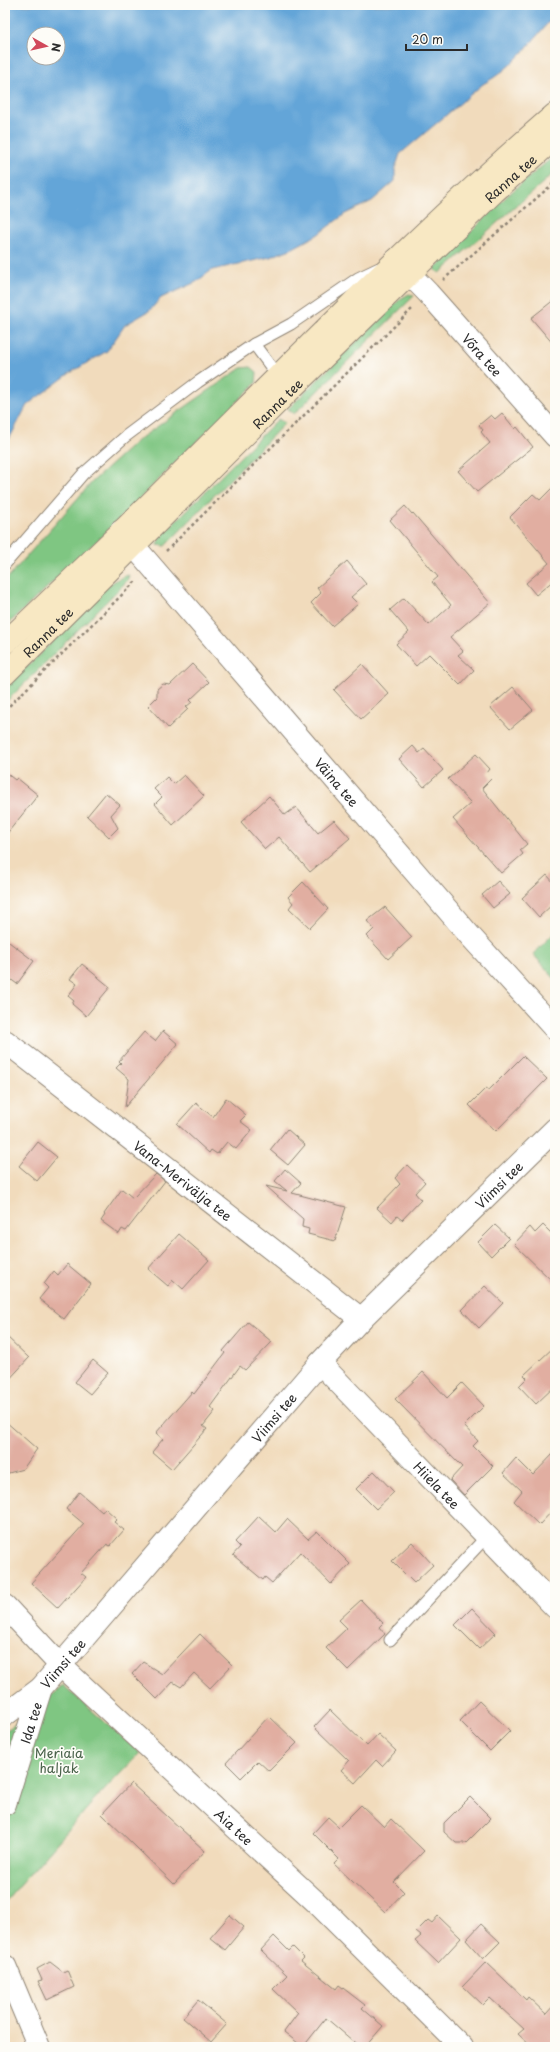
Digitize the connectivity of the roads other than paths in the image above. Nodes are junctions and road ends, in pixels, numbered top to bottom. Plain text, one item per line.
1 (555, 114) edge
2 (555, 138) edge
3 (403, 267) junction
4 (254, 344) junction
5 (283, 383) junction
6 (555, 436) edge
7 (127, 539) junction
8 (5, 564) edge
9 (5, 643) edge
10 (5, 674) edge
11 (555, 1029) edge
12 (5, 1041) edge
13 (555, 1129) edge
14 (361, 1319) junction
15 (320, 1363) junction
16 (487, 1536) junction
17 (5, 1606) edge
18 (555, 1607) edge
19 (390, 1640) dead end
20 (60, 1665) junction
21 (41, 1688) junction
22 (5, 1716) edge
23 (5, 1804) edge
24 (5, 1966) edge
25 (39, 2047) edge
26 (462, 2047) edge

1 - 3 main road, Ranna tee
2 - 3 main road, Ranna tee
3 - 4 lane
3 - 5 main road, Ranna tee
3 - 6 street, Võra tee
4 - 5 lane
4 - 8 lane
5 - 7 main road, Ranna tee
7 - 9 main road, Ranna tee
7 - 10 main road, Ranna tee
7 - 11 street, Väina tee
12 - 14 street, Vana-Merivälja tee
13 - 14 street, Viimsi tee
14 - 15 street, Viimsi tee
15 - 16 street, Hiiela tee
15 - 20 street, Viimsi tee
16 - 18 street, Hiiela tee
16 - 19 lane
17 - 20 street, Aia tee
20 - 21 street, Viimsi tee
20 - 26 street, Aia tee
21 - 22 street, Viimsi tee
21 - 23 street, Ida tee
24 - 25 street

